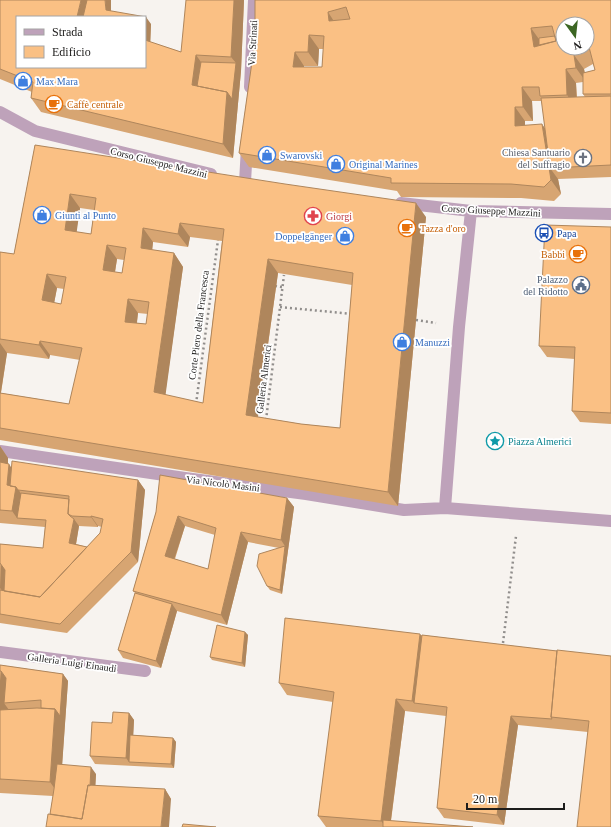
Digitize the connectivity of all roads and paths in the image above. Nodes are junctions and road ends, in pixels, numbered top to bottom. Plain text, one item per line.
1 (254, 0) edge
2 (249, 95) edge
3 (0, 112) edge
4 (247, 134) edge
5 (245, 182) junction
6 (259, 184) edge
7 (387, 201) edge
8 (471, 211) junction
9 (611, 214) edge
10 (218, 240) edge
11 (284, 274) edge
12 (213, 276) junction
13 (218, 277) edge
14 (275, 286) edge
15 (282, 287) junction
16 (280, 307) junction
17 (353, 314) edge
18 (196, 405) edge
19 (266, 422) edge
20 (0, 451) edge
21 (445, 508) junction
22 (518, 514) junction
23 (611, 521) edge
24 (503, 643) edge
25 (0, 652) edge
26 (145, 671) edge

1 - 2 street, Via Strinati
3 - 5 street, Corso Giuseppe Mazzini
4 - 5 street
5 - 6 street, Corso Giuseppe Mazzini
7 - 8 street, Corso Giuseppe Mazzini
8 - 9 street, Corso Giuseppe Mazzini
8 - 21 street
10 - 12 path, Corte Piero della Francesca
11 - 15 path, Galleria Almerici
12 - 13 path
12 - 18 path, Corte Piero della Francesca
14 - 15 path
15 - 16 path, Galleria Almerici
16 - 17 path
16 - 19 path, Galleria Almerici
20 - 21 street, Via Nicolò Masini
21 - 22 street
22 - 23 street
22 - 24 path
25 - 26 street, Galleria Luigi Einaudi

